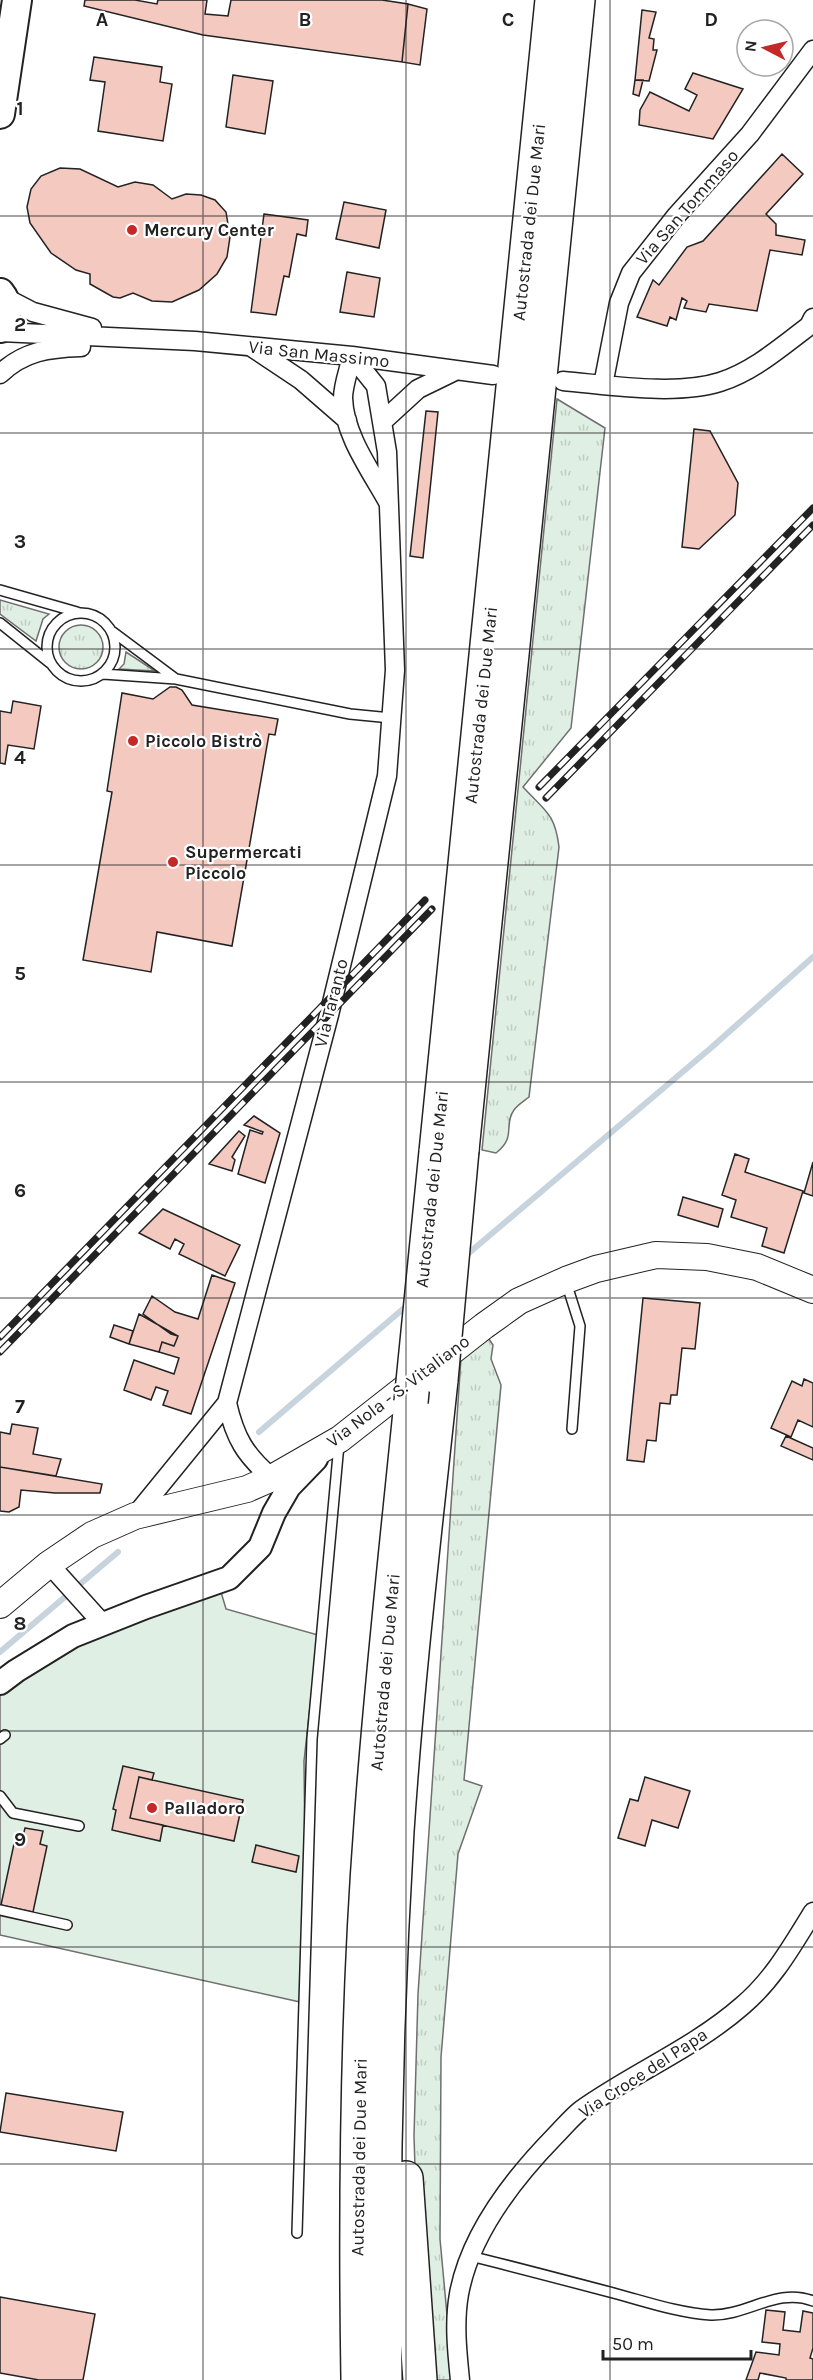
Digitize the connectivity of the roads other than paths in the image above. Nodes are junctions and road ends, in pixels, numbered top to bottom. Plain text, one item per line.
1 (17, 0) edge
2 (552, 0) edge
3 (578, 0) edge
4 (813, 50) edge
5 (0, 114) edge
6 (2, 295) edge
7 (813, 318) edge
8 (0, 328) edge
9 (0, 332) edge
10 (144, 339) junction
11 (251, 347) junction
12 (352, 356) junction
13 (456, 370) junction
14 (0, 374) edge
15 (493, 375) dead end
16 (563, 381) dead end
17 (603, 385) junction
18 (347, 420) junction
19 (382, 422) junction
20 (390, 507) junction
21 (0, 590) edge
22 (77, 612) junction
23 (0, 623) edge
24 (113, 632) junction
25 (51, 664) junction
26 (103, 674) junction
27 (176, 680) junction
28 (391, 718) junction
29 (449, 1151) junction
30 (566, 1280) junction
31 (813, 1290) edge
32 (441, 1380) junction
33 (227, 1403) junction
34 (572, 1429) dead end
35 (339, 1439) junction
36 (273, 1478) junction
37 (274, 1513) junction
38 (135, 1516) junction
39 (49, 1564) junction
40 (0, 1605) edge
41 (103, 1624) junction
42 (0, 1683) edge
43 (0, 1796) edge
44 (79, 1827) dead end
45 (0, 1910) edge
46 (813, 1912) edge
47 (67, 1925) dead end
48 (297, 2233) dead end
49 (470, 2256) junction
50 (813, 2301) edge
51 (358, 2380) edge
52 (385, 2380) edge
53 (420, 2380) edge
54 (460, 2380) edge

1 - 5 main road
2 - 29 highway, Autostrada dei Due Mari
3 - 29 highway, Autostrada dei Due Mari
4 - 17 street, Via San Tommaso
6 - 8 main road
6 - 10 street, Via San Massimo
7 - 17 street
9 - 10 street, Via San Massimo
10 - 11 street, Via San Massimo
10 - 14 street, Via San Massimo
11 - 12 street, Via San Massimo
11 - 18 street, Via Taranto
12 - 13 street, Via San Massimo
12 - 18 street, Via Taranto
12 - 19 street, Via Taranto
13 - 15 street, Via San Massimo
13 - 19 street
16 - 17 street
18 - 20 street, Via Taranto
19 - 20 street, Via Taranto
20 - 28 street, Via Taranto
21 - 22 lane
22 - 24 lane
22 - 25 lane
23 - 25 lane
24 - 26 lane
24 - 27 lane
25 - 26 lane
26 - 27 lane
27 - 28 lane
28 - 33 street, Via Taranto
29 - 32 highway, Autostrada dei Due Mari, bridge
29 - 51 highway, Autostrada dei Due Mari, bridge
30 - 31 main road, Via Nola - S. Vitaliano
30 - 34 lane
30 - 35 main road, Via Nola - S. Vitaliano
32 - 52 highway, Autostrada dei Due Mari
32 - 53 highway
33 - 36 street
33 - 38 street
35 - 36 main road, Via Nola - S. Vitaliano
35 - 37 street
35 - 48 lane
36 - 37 street
36 - 38 main road, Via Nola - S. Vitaliano
37 - 41 street
38 - 39 main road, Via Nola - S. Vitaliano
39 - 40 main road, Via Nola - S. Vitaliano
39 - 41 street
41 - 42 street
43 - 44 lane
45 - 47 lane
46 - 49 street, Via Croce del Papa
49 - 50 lane
49 - 54 street, Via Croce del Papa

